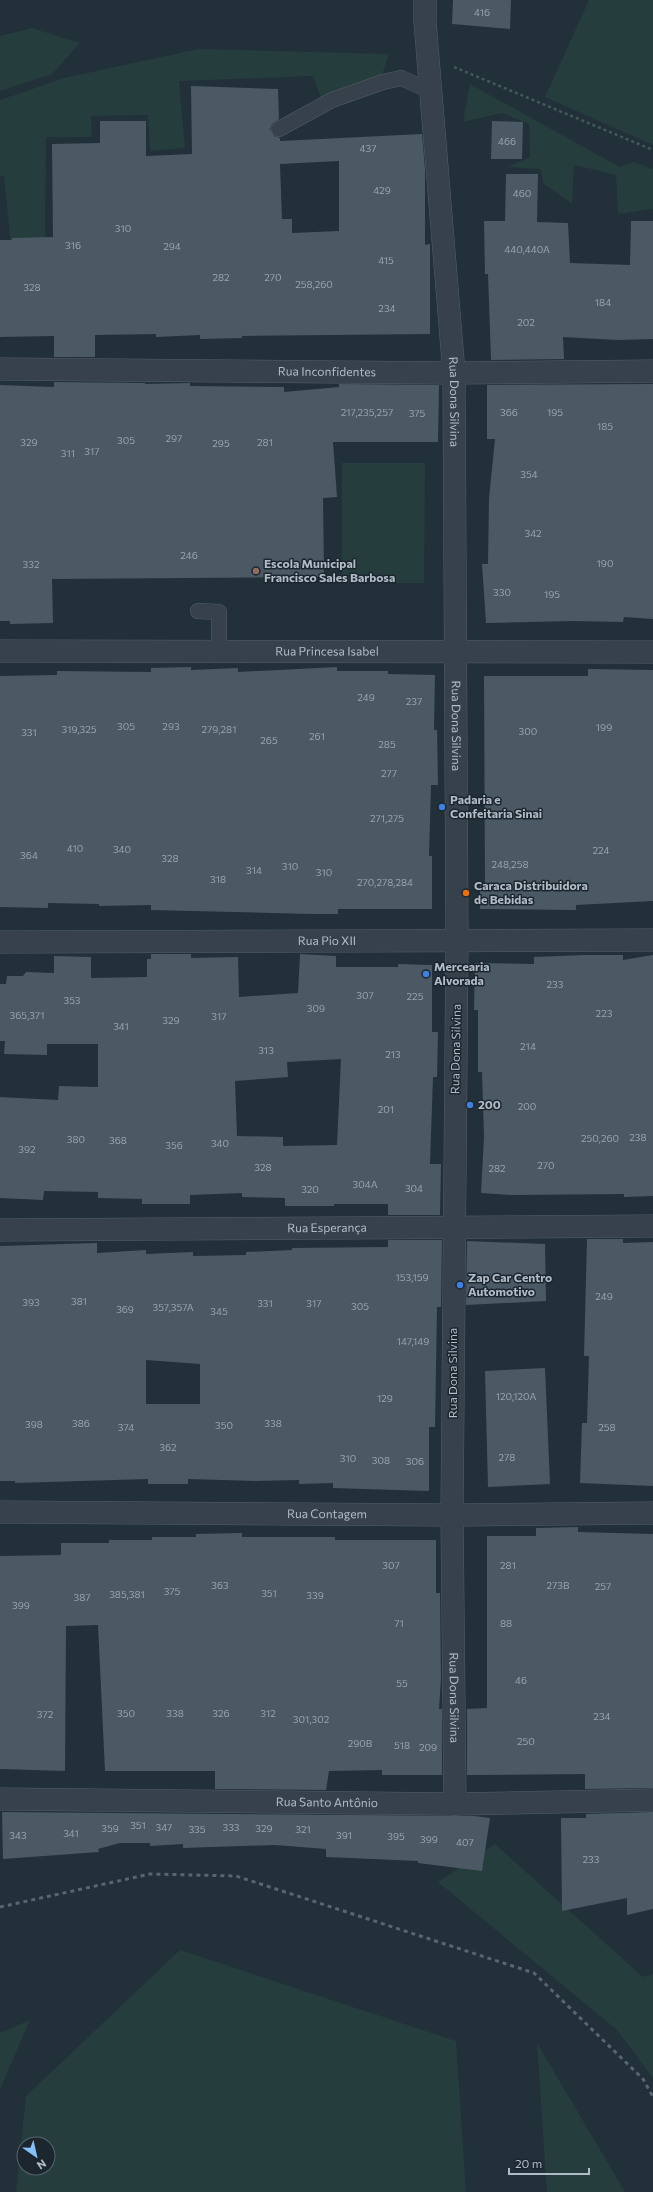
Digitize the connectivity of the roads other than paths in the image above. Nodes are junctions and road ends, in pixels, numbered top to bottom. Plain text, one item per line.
1 (425, 0) edge
2 (431, 92) junction
3 (279, 129) dead end
4 (0, 368) edge
5 (653, 371) edge
6 (454, 372) junction
7 (198, 611) dead end
8 (0, 651) edge
9 (218, 651) junction
10 (456, 652) junction
11 (653, 652) edge
12 (457, 940) junction
13 (653, 940) edge
14 (0, 942) edge
15 (653, 1226) edge
16 (455, 1228) junction
17 (0, 1230) edge
18 (0, 1512) edge
19 (653, 1514) edge
20 (452, 1515) junction
21 (0, 1799) edge
22 (653, 1800) edge
23 (455, 1804) junction

1 - 2 street, Rua Dona Silvina
2 - 3 lane
2 - 6 street, Rua Dona Silvina
4 - 6 street, Rua Inconfidentes
5 - 6 street, Rua Inconfidentes
6 - 10 street, Rua Dona Silvina
7 - 9 lane
8 - 9 street, Rua Princesa Isabel
9 - 10 street, Rua Princesa Isabel
10 - 11 street, Rua Princesa Isabel
10 - 12 street, Rua Dona Silvina
12 - 13 street, Rua Pio XII
12 - 14 street, Rua Pio XII
12 - 16 street, Rua Dona Silvina
15 - 16 street, Rua Esperança
16 - 17 street, Rua Esperança
16 - 20 street, Rua Dona Silvina
18 - 20 street, Rua Contagem
19 - 20 street, Rua Contagem
20 - 23 street, Rua Dona Silvina
21 - 23 street, Rua Santo Antônio
22 - 23 street, Rua Santo Antônio

